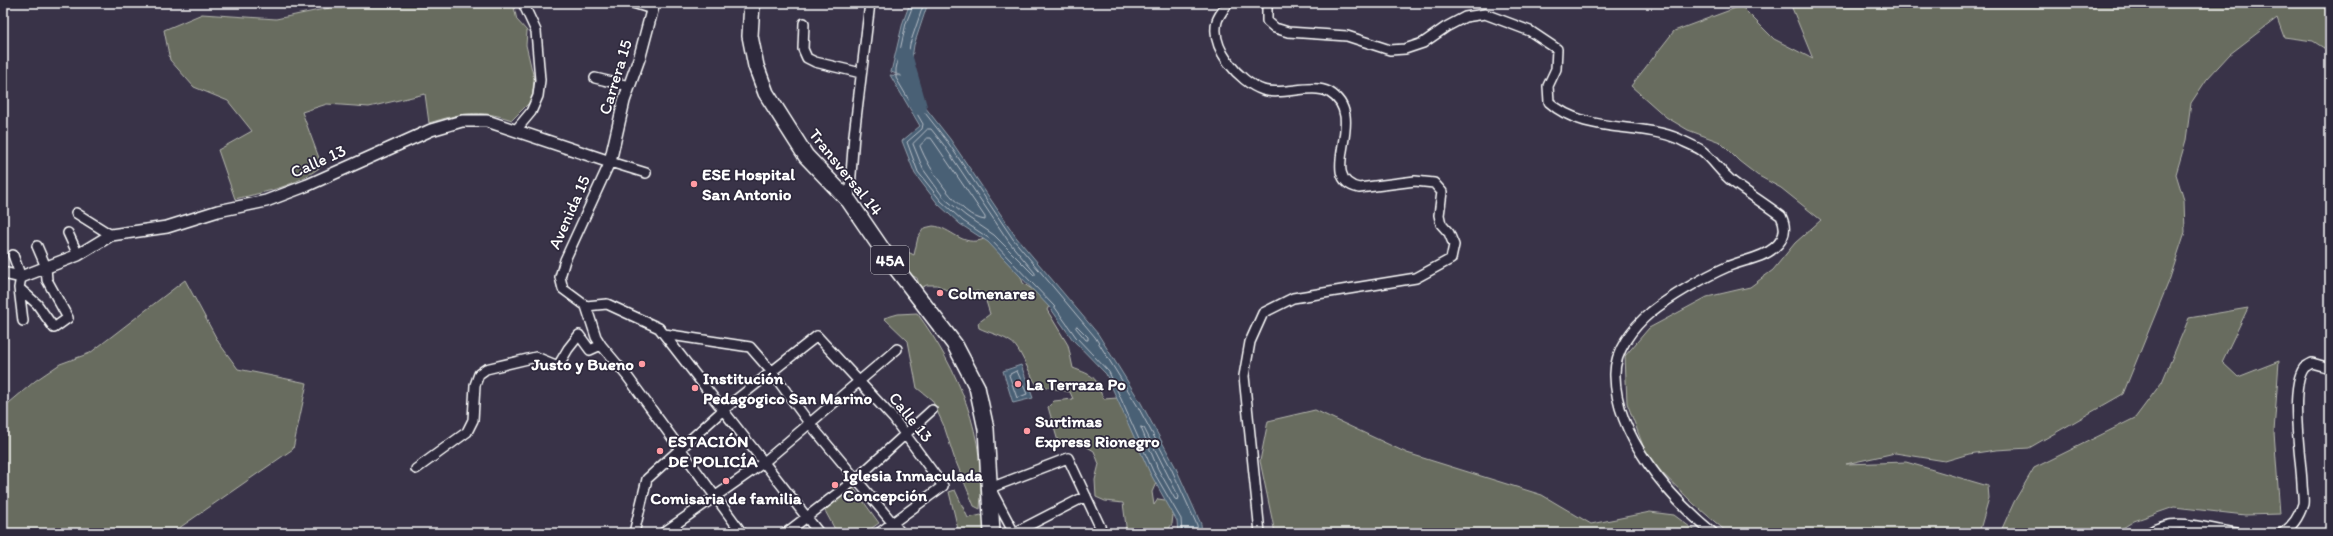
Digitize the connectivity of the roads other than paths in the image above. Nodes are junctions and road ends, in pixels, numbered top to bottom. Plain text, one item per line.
1 (524, 3) edge
2 (634, 3) edge
3 (752, 3) edge
4 (870, 3) edge
5 (1228, 3) edge
6 (1267, 3) edge
7 (653, 6) edge
8 (804, 23) dead end
9 (861, 73) junction
10 (595, 78) dead end
11 (628, 86) junction
12 (516, 130) junction
13 (610, 162) junction
14 (646, 173) dead end
15 (849, 201) junction
16 (76, 213) dead end
17 (68, 233) dead end
18 (110, 235) junction
19 (37, 246) dead end
20 (13, 255) dead end
21 (78, 255) junction
22 (46, 267) junction
23 (3, 273) edge
24 (21, 277) junction
25 (20, 288) junction
26 (586, 306) junction
27 (23, 321) dead end
28 (664, 334) junction
29 (601, 345) junction
30 (897, 349) dead end
31 (2330, 368) edge
32 (771, 371) junction
33 (859, 381) junction
34 (723, 410) junction
35 (932, 410) dead end
36 (810, 424) junction
37 (905, 434) junction
38 (680, 450) junction
39 (763, 463) junction
40 (416, 469) dead end
41 (855, 480) junction
42 (990, 488) junction
43 (715, 496) junction
44 (1086, 496) junction
45 (808, 518) junction
46 (892, 523) junction
47 (1101, 532) edge
48 (634, 533) edge
49 (663, 533) edge
50 (742, 533) edge
51 (786, 533) edge
52 (819, 533) edge
53 (879, 533) edge
54 (900, 533) edge
55 (992, 533) edge
56 (1014, 533) edge
57 (1260, 533) edge
58 (1714, 533) edge
59 (2149, 533) edge
60 (2237, 533) edge
61 (2282, 533) edge

1 - 12 street
2 - 7 street
3 - 15 highway, Transversal 14 / 45A
4 - 9 street
5 - 57 street
6 - 58 street
7 - 11 street, Carrera 15
8 - 9 street
9 - 15 street
10 - 11 street
11 - 13 street, Carrera 15
12 - 13 street, Calle 13
12 - 18 street, Calle 13
13 - 14 street, Calle 13
13 - 26 street, Avenida 15
15 - 42 highway, Transversal 14 / 45A
16 - 18 street
17 - 21 street
18 - 21 street, Calle 13
19 - 22 street
20 - 24 street
21 - 22 street, Calle 13
22 - 24 street, Calle 13
22 - 25 street
23 - 24 street
24 - 25 street
25 - 27 street
26 - 28 street
26 - 29 street
28 - 32 street
28 - 34 street
29 - 38 street
29 - 40 street
30 - 33 street
31 - 61 street
32 - 33 street, Calle 13
32 - 34 street
32 - 36 street
33 - 36 street
33 - 37 street, Calle 13
34 - 38 street
34 - 39 street
35 - 37 street
36 - 39 street
36 - 41 street
37 - 41 street
37 - 46 street, Calle 13
38 - 43 street
38 - 48 street
39 - 43 street
39 - 45 street
41 - 45 street
41 - 46 street
42 - 44 street
42 - 55 highway, Transversal 14 / 45A
42 - 56 street
43 - 49 street
43 - 50 street
44 - 47 street
44 - 56 street
45 - 51 street
45 - 52 street
46 - 53 street
46 - 54 street
59 - 60 street

